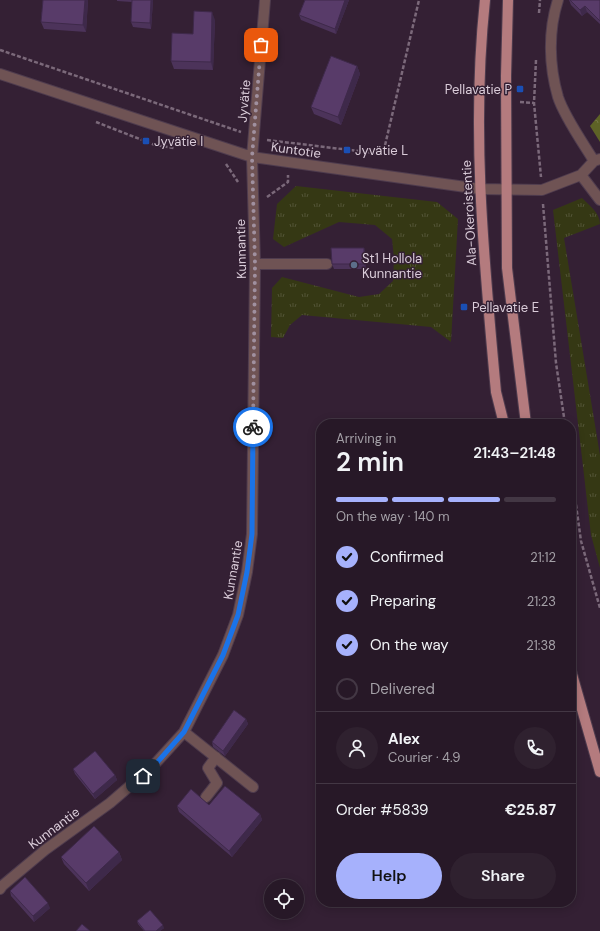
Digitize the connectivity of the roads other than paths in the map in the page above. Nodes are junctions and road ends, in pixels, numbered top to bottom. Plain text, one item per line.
1 (265, 0) edge
2 (485, 0) edge
3 (508, 0) edge
4 (558, 0) edge
5 (0, 74) edge
6 (252, 157) junction
7 (597, 160) edge
8 (581, 175) junction
9 (480, 189) junction
10 (506, 189) junction
11 (600, 200) edge
12 (255, 264) junction
13 (327, 264) dead end
14 (503, 419) edge
15 (525, 419) edge
16 (576, 688) edge
17 (184, 732) junction
18 (216, 757) junction
19 (600, 772) edge
20 (253, 787) dead end
21 (206, 797) dead end
22 (1, 887) edge

1 - 6 street, Jyvätie
2 - 9 main road, Ala-Okeroistentie
3 - 10 main road
4 - 7 street
5 - 6 street, Kuntotie
6 - 9 street, Kuntotie
6 - 12 street, Kunnantie
7 - 8 street
8 - 10 street, Kuntotie
8 - 11 street
9 - 10 street, Kuntotie
9 - 14 main road, Ala-Okeroistentie
10 - 15 main road
12 - 13 street
12 - 17 street, Kunnantie
16 - 19 main road
17 - 18 street
17 - 22 street, Kunnantie
18 - 20 street
18 - 21 street

